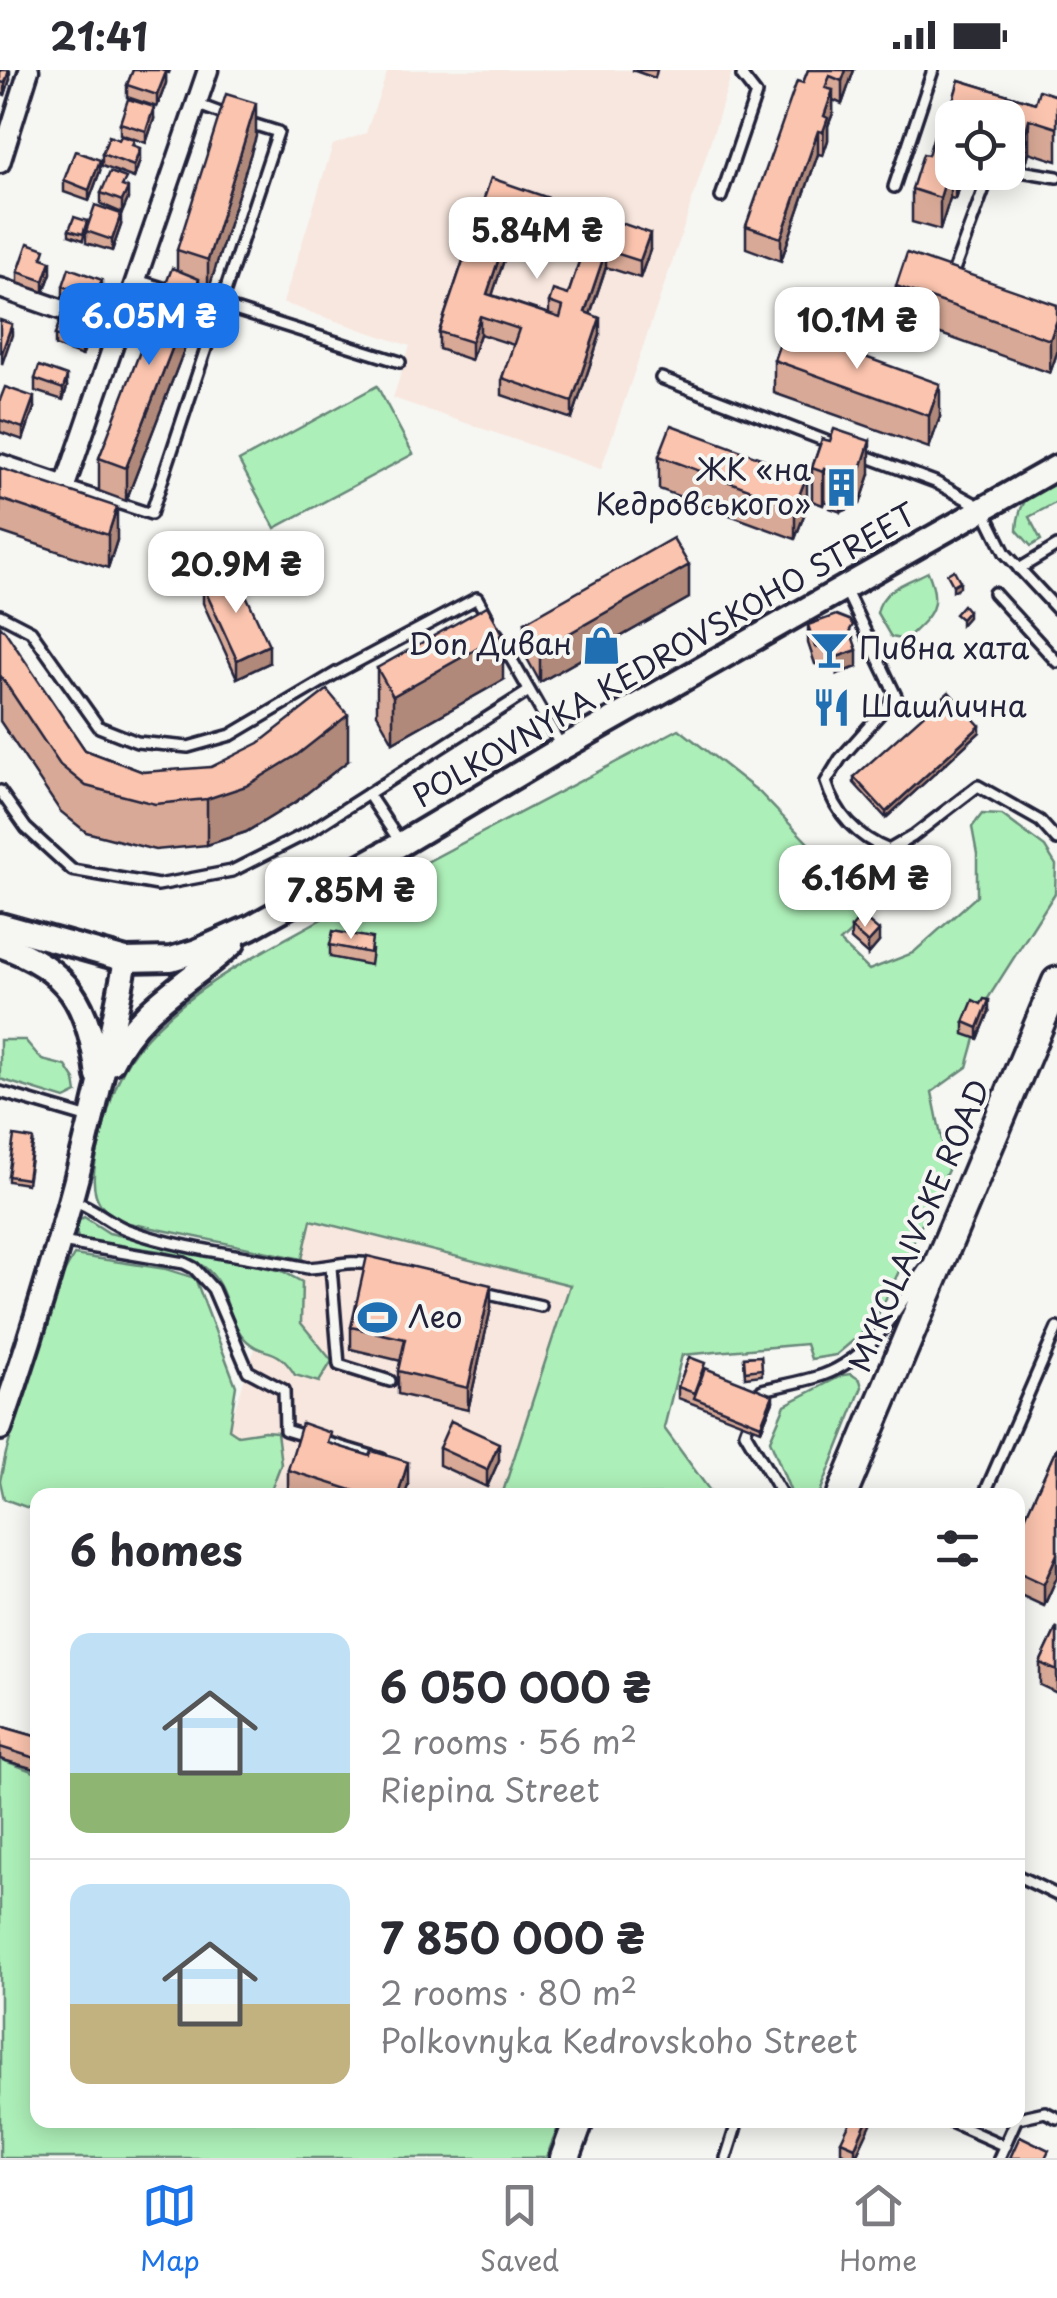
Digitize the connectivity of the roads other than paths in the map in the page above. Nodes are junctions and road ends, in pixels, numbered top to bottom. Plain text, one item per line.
1 (30, 70) edge
2 (208, 70) edge
3 (744, 70) edge
4 (933, 70) edge
5 (196, 104) junction
6 (0, 164) edge
7 (1025, 172) edge
8 (1057, 177) edge
9 (894, 186) dead end
10 (983, 190) edge
11 (720, 197) dead end
12 (136, 280) junction
13 (0, 288) edge
14 (967, 289) edge
15 (222, 306) junction
16 (120, 330) junction
17 (400, 362) dead end
18 (661, 378) dead end
19 (0, 464) edge
20 (1057, 467) edge
21 (65, 486) junction
22 (983, 508) junction
23 (1057, 546) edge
24 (1019, 569) junction
25 (844, 587) junction
26 (994, 593) dead end
27 (1057, 609) edge
28 (0, 614) edge
29 (1057, 662) edge
30 (529, 691) junction
31 (562, 748) junction
32 (0, 791) edge
33 (368, 794) junction
34 (1057, 840) edge
35 (402, 844) junction
36 (0, 925) edge
37 (250, 927) junction
38 (0, 945) edge
39 (126, 960) junction
40 (1057, 982) edge
41 (99, 1089) junction
42 (0, 1092) edge
43 (92, 1119) junction
44 (70, 1200) junction
45 (961, 1213) junction
46 (59, 1241) junction
47 (331, 1268) junction
48 (387, 1268) edge
49 (474, 1290) edge
50 (541, 1306) dead end
51 (1057, 1328) edge
52 (1052, 1352) edge
53 (390, 1381) dead end
54 (0, 1428) edge
55 (388, 1460) edge
56 (778, 1488) edge
57 (845, 1488) edge
58 (987, 1488) edge
59 (1025, 1880) edge
60 (1057, 1896) edge
61 (1025, 2117) edge
62 (1057, 2118) edge
63 (576, 2128) edge
64 (735, 2128) edge
65 (964, 2128) edge
66 (1013, 2128) edge
67 (1005, 2146) junction
68 (565, 2158) edge
69 (726, 2158) edge
70 (999, 2158) edge

1 - 6 street
2 - 5 street
3 - 11 lane
4 - 9 lane
5 - 12 street
5 - 15 lane
7 - 8 lane
10 - 14 lane
12 - 15 lane
12 - 16 street
13 - 16 street
15 - 17 lane
15 - 21 lane
16 - 21 street
18 - 22 lane
19 - 21 street
20 - 22 street, POLKOVNYKA KEDROVSKOHO STREET
22 - 24 lane
22 - 25 street, POLKOVNYKA KEDROVSKOHO STREET
23 - 24 lane
24 - 27 lane
25 - 31 street, POLKOVNYKA KEDROVSKOHO STREET
25 - 34 lane
26 - 29 lane
28 - 30 lane
30 - 31 lane
30 - 33 lane
31 - 35 street, POLKOVNYKA KEDROVSKOHO STREET
32 - 33 lane
33 - 35 lane
35 - 37 street, POLKOVNYKA KEDROVSKOHO STREET
36 - 39 street
37 - 39 street, POLKOVNYKA KEDROVSKOHO STREET
37 - 41 street, POLKOVNYKA KEDROVSKOHO STREET
38 - 41 street, POLKOVNYKA KEDROVSKOHO STREET
39 - 41 street, POLKOVNYKA KEDROVSKOHO STREET
40 - 45 main road, MYKOLAIVSKE ROAD
41 - 43 street, POLKOVNYKA KEDROVSKOHO STREET
42 - 43 lane
43 - 44 street, POLKOVNYKA KEDROVSKOHO STREET
44 - 46 street, POLKOVNYKA KEDROVSKOHO STREET
44 - 47 lane
45 - 56 lane
45 - 57 main road, MYKOLAIVSKE ROAD
46 - 54 street, POLKOVNYKA KEDROVSKOHO STREET
46 - 55 lane
47 - 48 lane
47 - 53 lane
49 - 50 lane
51 - 52 lane
52 - 58 lane
59 - 60 lane
61 - 62 lane
63 - 68 main road
64 - 69 lane
65 - 67 lane
66 - 67 lane
67 - 70 lane

